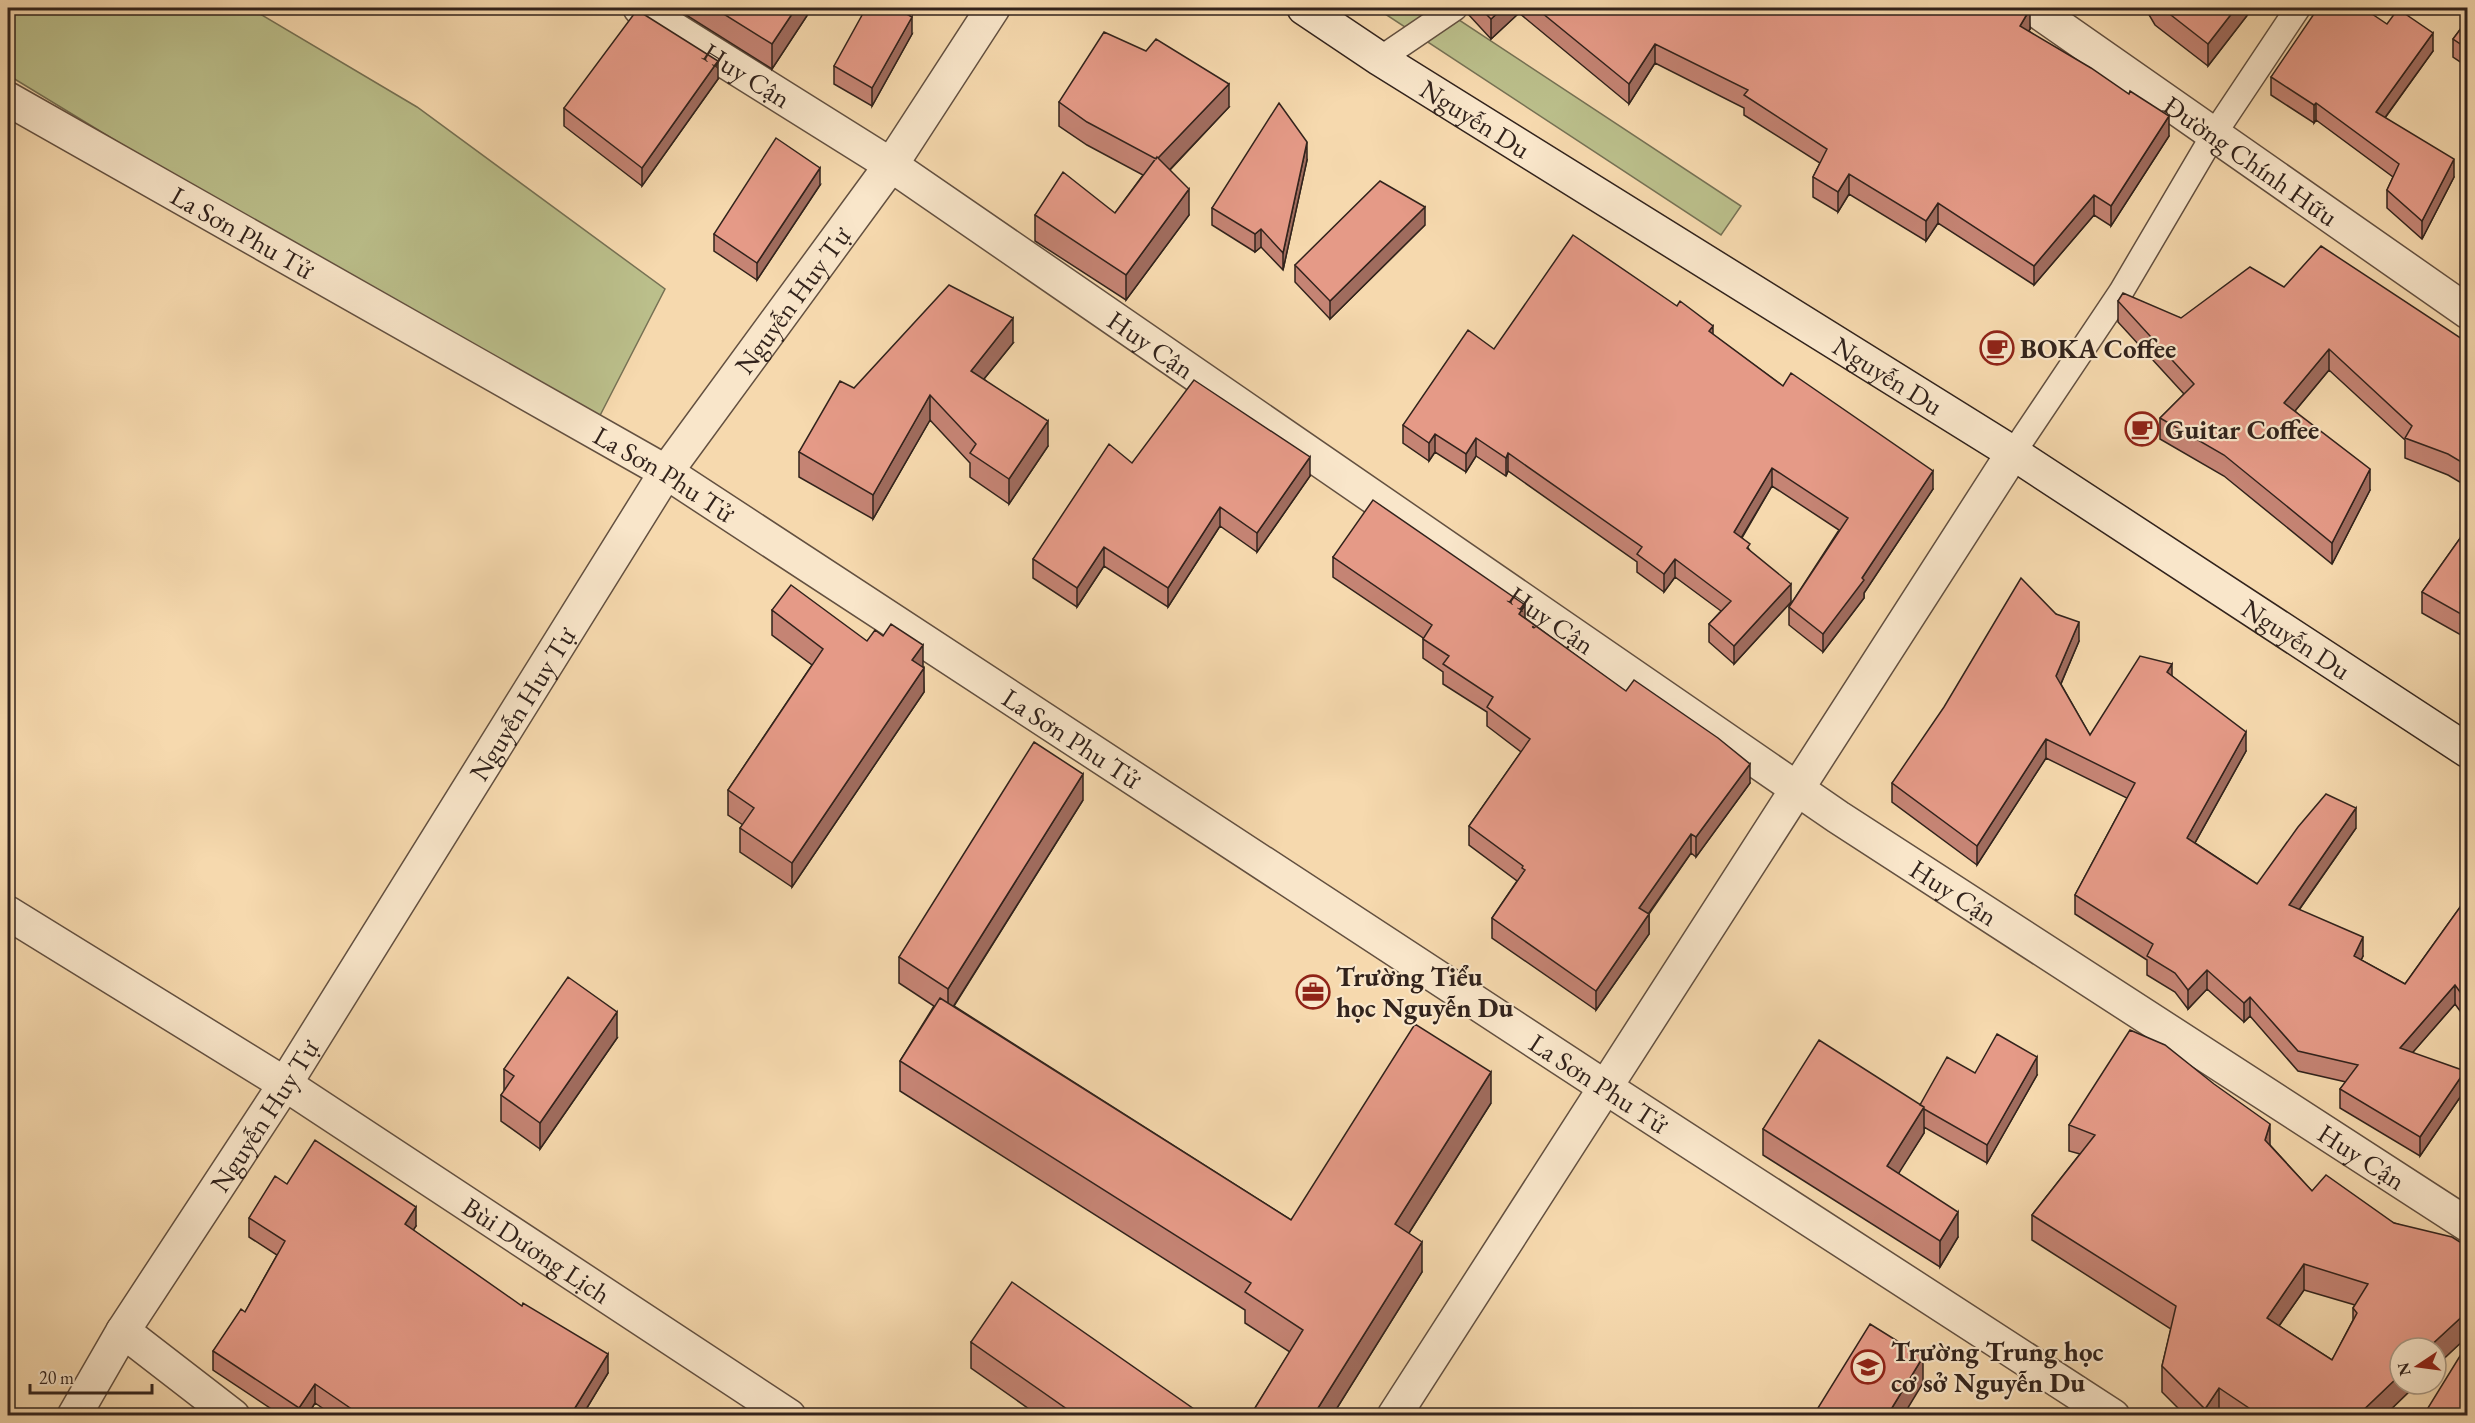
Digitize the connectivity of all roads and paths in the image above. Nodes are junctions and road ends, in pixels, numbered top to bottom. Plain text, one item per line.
1 (640, 8) edge
2 (993, 8) edge
3 (1304, 8) edge
4 (1455, 8) edge
5 (2033, 8) edge
6 (2298, 8) edge
7 (1380, 59) junction
8 (8, 99) edge
9 (2214, 134) junction
10 (891, 165) junction
11 (2468, 312) edge
12 (2013, 453) junction
13 (666, 472) junction
14 (2468, 752) edge
15 (1797, 789) junction
16 (8, 913) edge
17 (285, 1084) junction
18 (1605, 1088) junction
19 (2468, 1225) edge
20 (123, 1331) junction
21 (74, 1416) edge
22 (233, 1416) edge
23 (789, 1416) edge
24 (1394, 1416) edge
25 (2113, 1416) edge

1 - 10 street, Huy Cận
2 - 10 street, Nguyễn Huy Tự
3 - 7 street, Nguyễn Du
4 - 7 lane
5 - 9 street, Đường Chính Hữu
6 - 9 lane
7 - 12 street, Nguyễn Du
8 - 13 street, La Sơn Phu Tử
9 - 11 street, Đường Chính Hữu
9 - 12 lane
10 - 13 street, Nguyễn Huy Tự
10 - 15 street, Huy Cận
12 - 14 street, Nguyễn Du
12 - 15 street
13 - 17 street, Nguyễn Huy Tự
13 - 18 street, La Sơn Phu Tử
15 - 18 street
15 - 19 street, Huy Cận
16 - 17 street, Bùi Dương Lịch
17 - 20 street, Nguyễn Huy Tự
17 - 23 street, Bùi Dương Lịch
18 - 24 street
18 - 25 street, La Sơn Phu Tử
20 - 21 street, Nguyễn Huy Tự
20 - 22 street

